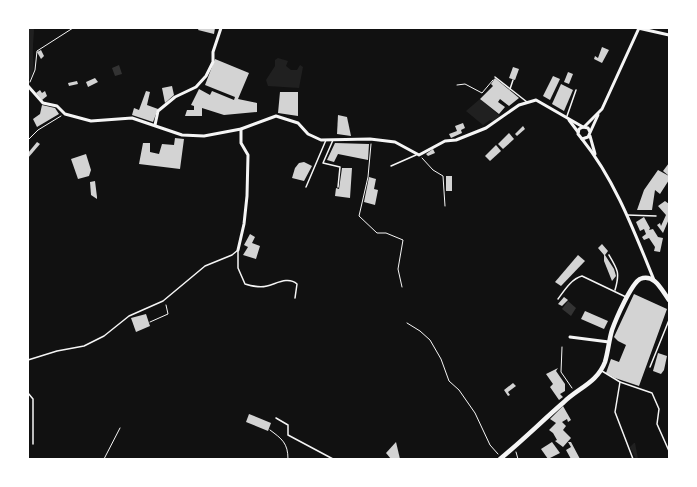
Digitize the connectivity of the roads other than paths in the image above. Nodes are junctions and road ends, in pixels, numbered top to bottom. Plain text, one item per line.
1 (221, 28) edge
2 (228, 28) edge
3 (233, 28) edge
4 (638, 28) edge
5 (669, 34) edge
6 (495, 77) dead end
7 (513, 80) dead end
8 (28, 86) edge
9 (510, 89) junction
10 (576, 90) dead end
11 (527, 103) junction
12 (598, 114) junction
13 (567, 118) junction
14 (155, 125) junction
15 (584, 126) junction
16 (241, 130) junction
17 (578, 132) junction
18 (590, 134) junction
19 (582, 139) junction
20 (326, 140) junction
21 (333, 140) junction
22 (418, 155) junction
23 (596, 156) junction
24 (391, 166) dead end
25 (306, 187) dead end
26 (338, 187) dead end
27 (627, 214) junction
28 (656, 216) dead end
29 (238, 250) junction
30 (608, 255) dead end
31 (654, 280) junction
32 (615, 290) junction
33 (295, 298) dead end
34 (627, 298) junction
35 (558, 299) dead end
36 (669, 300) edge
37 (669, 320) edge
38 (570, 337) dead end
39 (609, 342) junction
40 (28, 360) edge
41 (650, 367) dead end
42 (600, 370) junction
43 (620, 382) junction
44 (28, 392) edge
45 (276, 418) dead end
46 (34, 444) dead end
47 (669, 451) edge
48 (333, 459) edge
49 (500, 459) edge
50 (633, 459) edge

1 - 14 street
2 - 3 lane
4 - 5 street
4 - 12 street
6 - 9 lane
7 - 9 lane
8 - 14 street
9 - 11 lane
10 - 13 lane
11 - 13 street
11 - 22 street
12 - 15 street
12 - 18 street
13 - 15 street
13 - 17 street
14 - 16 street
15 - 17 street
15 - 18 street
16 - 20 street
16 - 29 street
17 - 19 street
18 - 19 street
18 - 23 street
19 - 23 street
20 - 21 street
20 - 25 lane
21 - 22 street
21 - 26 lane
22 - 24 lane
23 - 27 street
27 - 28 lane
27 - 31 street
29 - 33 lane
29 - 40 lane
30 - 32 lane
31 - 34 main road
31 - 36 main road
32 - 34 lane
32 - 35 lane
34 - 39 main road
37 - 41 lane
38 - 39 street
39 - 42 main road
42 - 43 lane
42 - 49 main road
43 - 47 lane
43 - 50 lane
44 - 46 lane
45 - 48 lane

